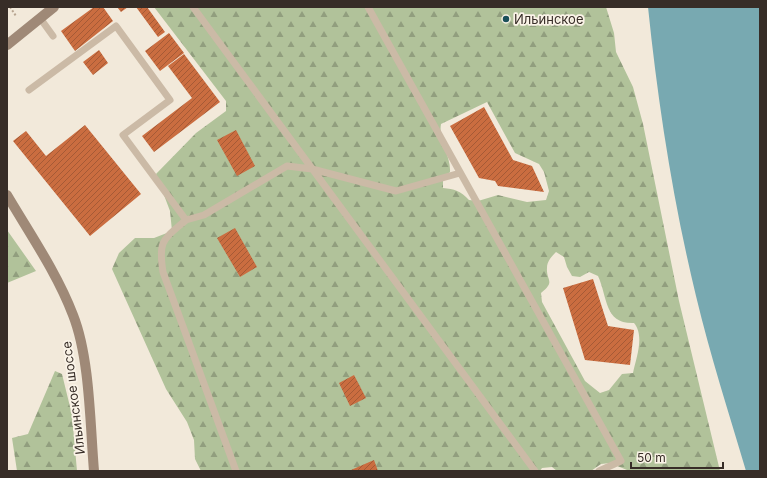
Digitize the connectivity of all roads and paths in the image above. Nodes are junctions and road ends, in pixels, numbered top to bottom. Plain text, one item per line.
1 (10, 7) edge
2 (54, 7) edge
3 (193, 7) edge
4 (368, 7) edge
5 (16, 16) dead end
6 (40, 18) junction
7 (53, 36) dead end
8 (7, 45) edge
9 (29, 90) dead end
10 (312, 169) junction
11 (460, 173) junction
12 (8, 200) edge
13 (186, 220) junction
14 (94, 471) edge
15 (236, 471) edge
16 (535, 471) edge
17 (599, 471) edge

1 - 5 path
2 - 6 main road
3 - 10 lane
4 - 11 lane
6 - 7 lane
6 - 8 main road
9 - 13 lane
10 - 11 lane
10 - 13 lane
10 - 16 lane
11 - 17 lane
12 - 14 main road, Ильинское шоссе
13 - 15 lane

